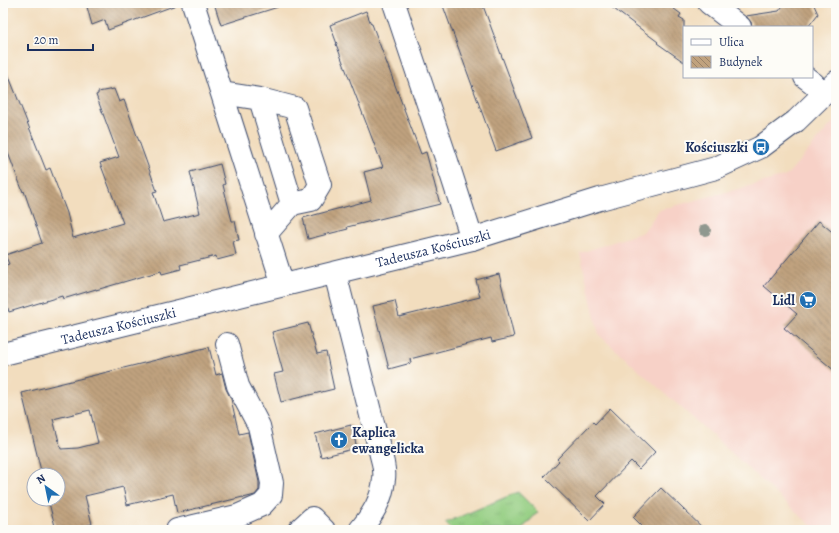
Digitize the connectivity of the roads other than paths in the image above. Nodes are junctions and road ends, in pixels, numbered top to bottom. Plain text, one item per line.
1 (193, 3) edge
2 (394, 3) edge
3 (709, 3) edge
4 (739, 26) edge
5 (806, 78) edge
6 (832, 88) edge
7 (222, 93) junction
8 (260, 99) junction
9 (292, 204) junction
10 (266, 234) junction
11 (472, 239) junction
12 (334, 273) junction
13 (283, 285) junction
14 (227, 344) dead end
15 (3, 354) edge
16 (177, 530) edge
17 (300, 530) edge
18 (324, 530) edge
19 (360, 530) edge

1 - 7 main road
2 - 11 main road
3 - 4 main road
5 - 6 main road
6 - 11 main road, Tadeusza Kościuszki
7 - 8 main road
7 - 10 main road
8 - 9 main road
8 - 9 main road
9 - 10 main road
10 - 13 main road
11 - 12 main road, Tadeusza Kościuszki
12 - 13 main road, Tadeusza Kościuszki
12 - 19 main road
13 - 15 main road, Tadeusza Kościuszki
14 - 16 main road
17 - 18 main road

